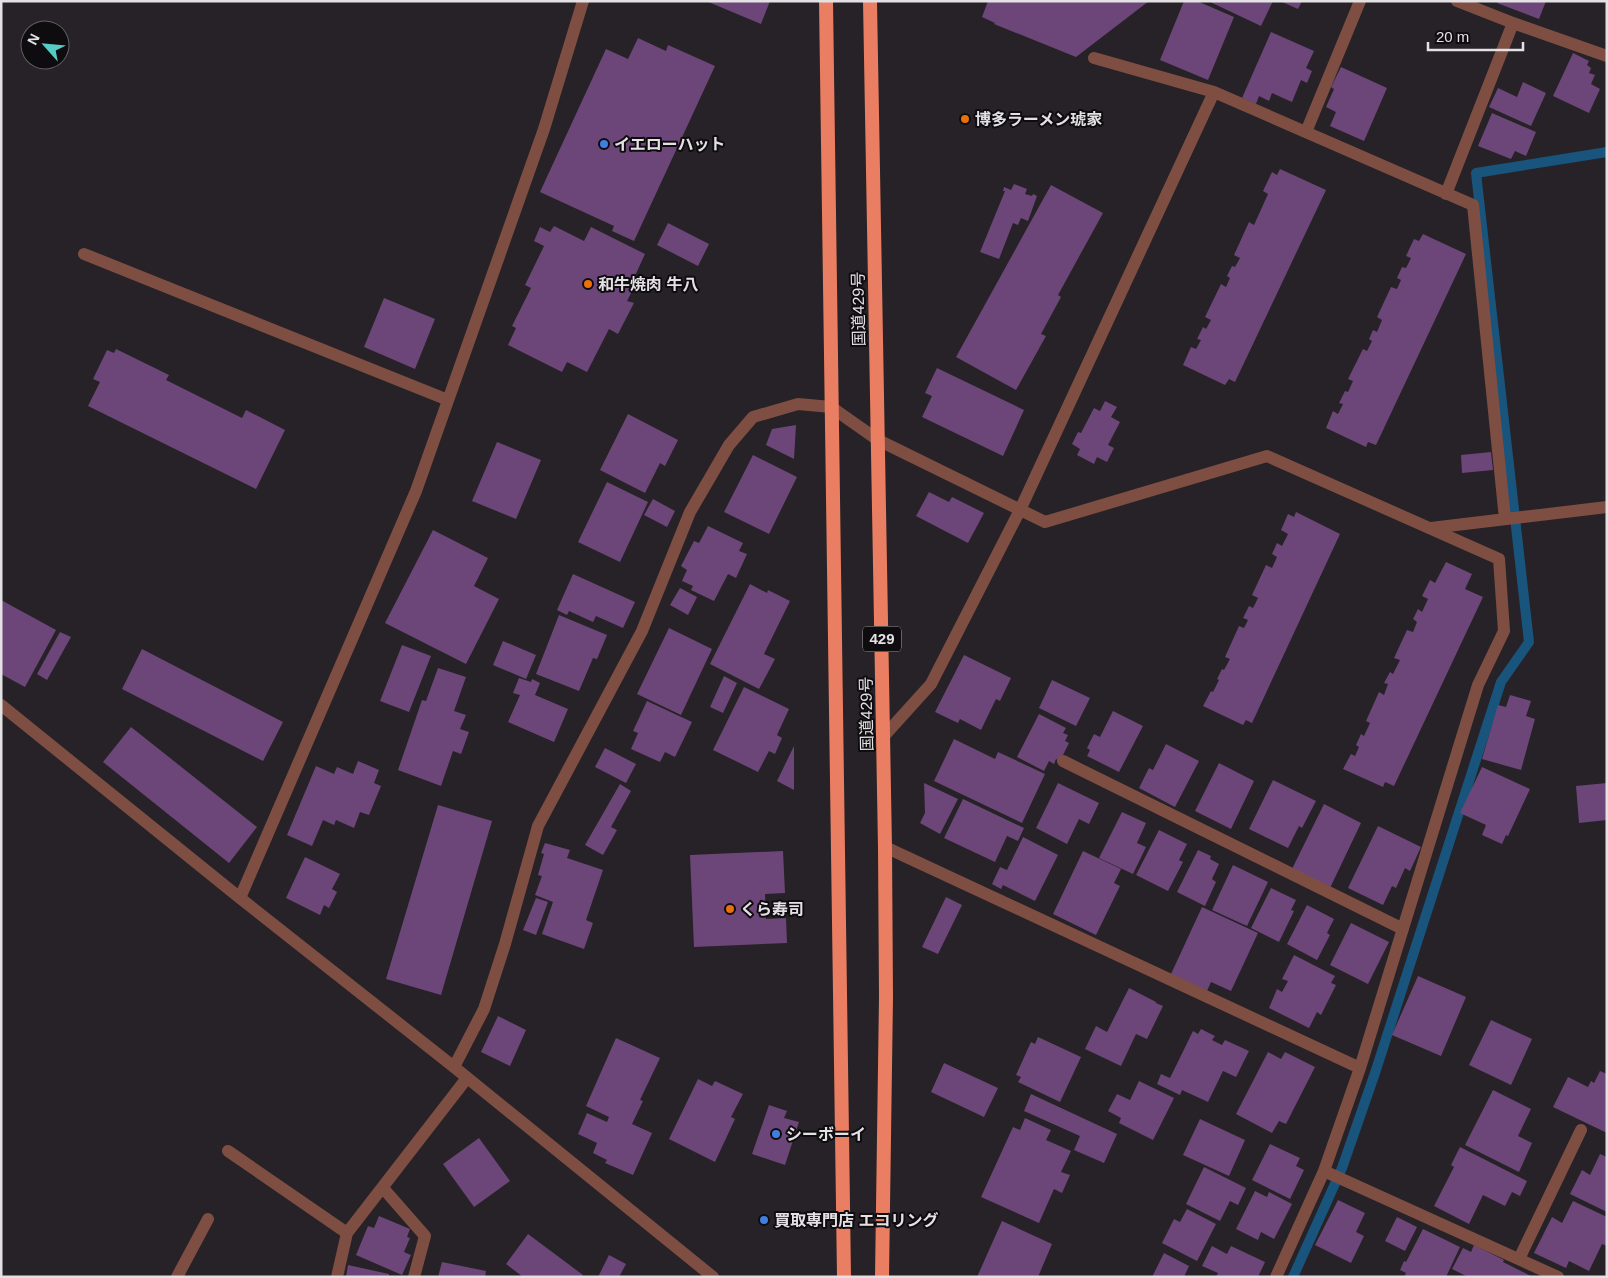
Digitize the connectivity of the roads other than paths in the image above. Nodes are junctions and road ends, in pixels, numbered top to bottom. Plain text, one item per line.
1 (583, 1) edge
2 (826, 1) edge
3 (870, 1) edge
4 (1360, 1) edge
5 (1457, 1) edge
6 (1513, 23) junction
7 (1607, 56) edge
8 (1094, 58) dead end
9 (1214, 92) junction
10 (1306, 132) junction
11 (1446, 194) junction
12 (84, 254) dead end
13 (448, 400) junction
14 (831, 406) junction
15 (878, 440) junction
16 (1607, 507) edge
17 (1020, 510) junction
18 (1511, 518) junction
19 (1430, 528) junction
20 (1, 705) edge
21 (884, 736) junction
22 (1063, 762) dead end
23 (885, 847) junction
24 (240, 898) junction
25 (1403, 929) junction
26 (454, 1067) junction
27 (1360, 1068) junction
28 (467, 1078) junction
29 (1581, 1130) dead end
30 (228, 1151) dead end
31 (1333, 1175) junction
32 (383, 1188) junction
33 (208, 1219) dead end
34 (347, 1233) junction
35 (1519, 1258) junction
36 (176, 1277) edge
37 (337, 1277) edge
38 (414, 1277) edge
39 (713, 1277) edge
40 (844, 1277) edge
41 (882, 1277) edge
42 (1276, 1277) edge
43 (1558, 1277) edge

1 - 13 street
2 - 14 highway, 国道429号
3 - 15 highway, 国道429号 / 429
4 - 10 street
5 - 6 street
6 - 7 street
6 - 11 street
8 - 9 street
9 - 10 street
9 - 17 street
10 - 11 street
11 - 18 street
12 - 13 street
13 - 24 street
14 - 15 street
14 - 26 street
14 - 40 highway, 国道429号
15 - 17 street
15 - 21 highway, 国道429号 / 429
16 - 18 street
17 - 19 street
17 - 21 street
18 - 19 street
19 - 25 street
20 - 24 street
21 - 23 highway, 国道429号 / 429
22 - 25 street
23 - 27 street
23 - 41 highway, 国道429号 / 429
24 - 26 street
25 - 27 street
26 - 28 street
27 - 31 street
28 - 32 street
28 - 39 street
29 - 35 street
30 - 34 street
31 - 35 street
31 - 42 street
32 - 34 street
32 - 38 street
33 - 36 street
34 - 37 street
35 - 43 street

